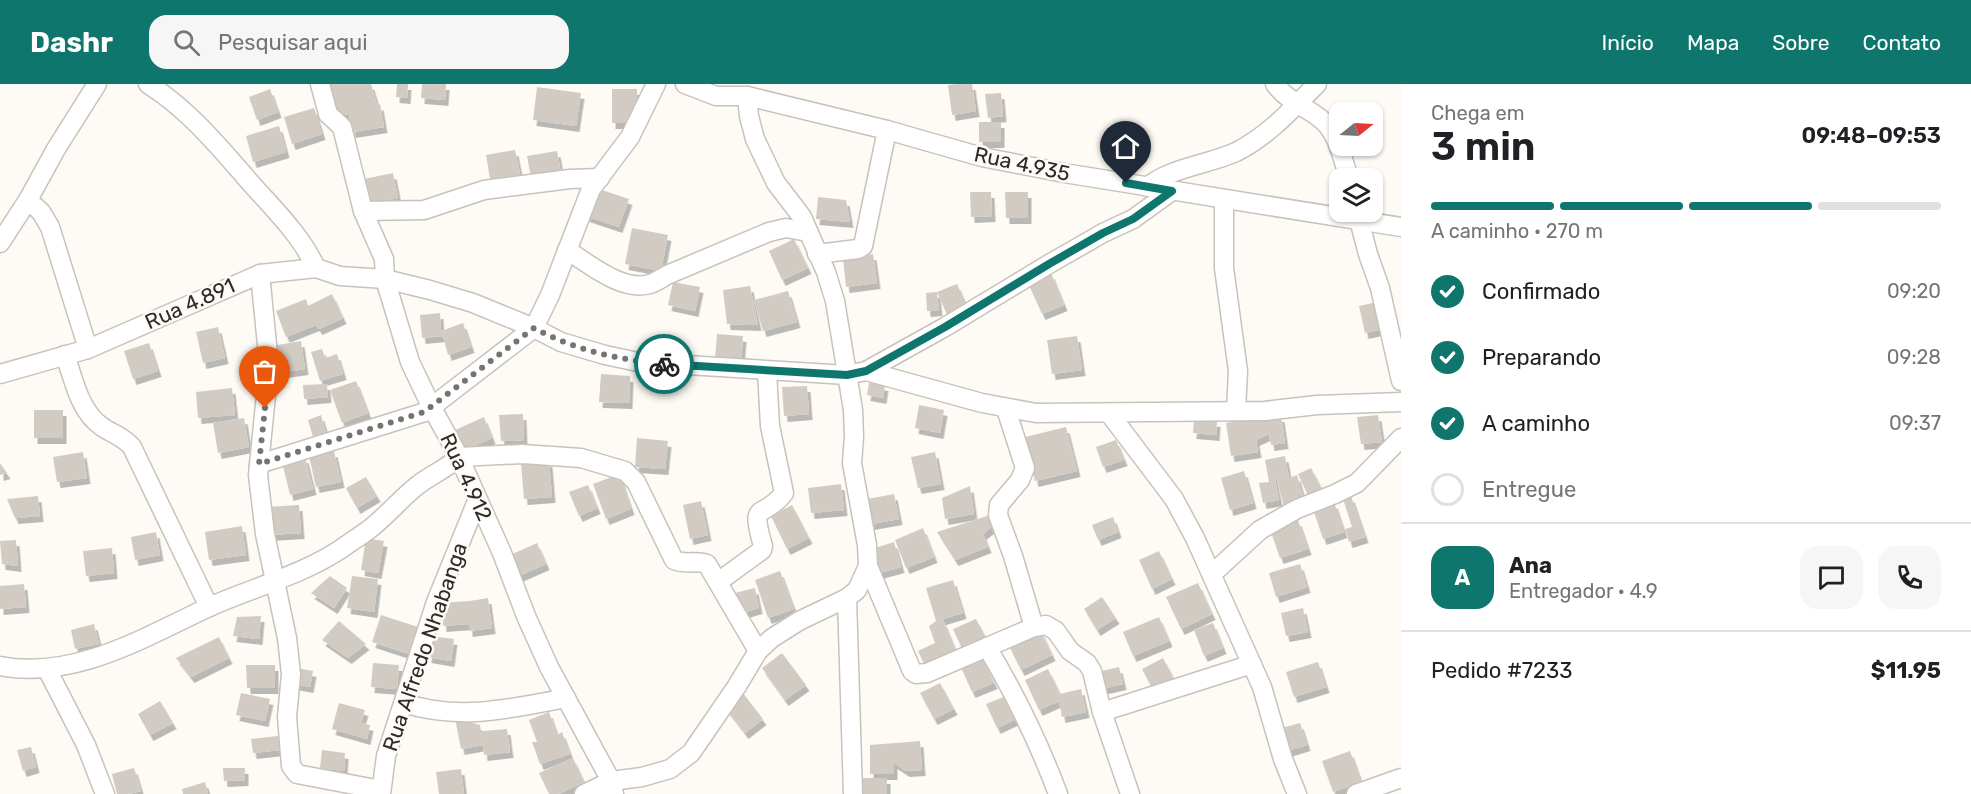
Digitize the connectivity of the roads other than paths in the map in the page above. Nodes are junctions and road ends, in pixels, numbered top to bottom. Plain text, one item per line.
1 (97, 84) edge
2 (148, 84) edge
3 (320, 84) edge
4 (656, 84) edge
5 (685, 84) edge
6 (1275, 84) edge
7 (1317, 84) edge
8 (747, 96) junction
9 (1296, 105) junction
10 (887, 130) junction
11 (1346, 168) edge
12 (600, 178) junction
13 (1147, 187) junction
14 (1172, 191) junction
15 (1224, 199) junction
16 (28, 200) junction
17 (363, 211) junction
18 (1329, 212) edge
19 (1360, 222) edge
20 (1381, 222) edge
21 (1401, 227) edge
22 (808, 232) junction
23 (0, 243) edge
24 (567, 250) junction
25 (817, 254) junction
26 (316, 268) junction
27 (260, 274) junction
28 (385, 279) junction
29 (534, 328) junction
30 (88, 349) junction
31 (65, 355) junction
32 (767, 370) junction
33 (866, 371) junction
34 (0, 374) edge
35 (847, 375) junction
36 (1401, 381) edge
37 (1401, 402) edge
38 (431, 406) junction
39 (1006, 409) junction
40 (1236, 411) junction
41 (1109, 413) junction
42 (1401, 438) edge
43 (459, 457) junction
44 (259, 464) junction
45 (477, 501) junction
46 (868, 566) junction
47 (1212, 574) junction
48 (275, 581) junction
49 (718, 582) junction
50 (847, 598) junction
51 (209, 607) junction
52 (1034, 627) junction
53 (987, 646) junction
54 (758, 651) junction
55 (1252, 664) junction
56 (0, 666) edge
57 (47, 669) junction
58 (566, 698) junction
59 (404, 703) junction
60 (1102, 712) junction
61 (1401, 778) edge
62 (613, 787) edge
63 (381, 792) edge
64 (103, 793) edge
65 (584, 794) edge
66 (853, 794) edge
67 (1058, 794) edge
68 (1130, 794) edge
69 (1297, 794) edge
70 (1356, 794) edge

1 - 16 street
2 - 26 street
3 - 17 street, Rua 4.912
4 - 12 street
5 - 8 street, Rua 4.935
6 - 9 street
7 - 9 street
8 - 10 street, Rua 4.935
8 - 22 street
9 - 11 street
9 - 13 street
10 - 13 street, Rua 4.935
10 - 25 street
12 - 17 street
12 - 24 street
13 - 14 street, Rua 4.935
14 - 15 street, Rua 4.935
14 - 33 street
15 - 18 street, Rua 4.935
15 - 40 street
16 - 23 street
16 - 30 street
17 - 28 street, Rua 4.912
19 - 36 street
20 - 21 street, Rua 4.935
22 - 24 street
22 - 25 street
24 - 29 street
25 - 35 street
26 - 27 street, Rua 4.891
26 - 28 street, Rua 4.891
27 - 30 street, Rua 4.891
27 - 44 street
28 - 29 street, Rua 4.891
28 - 38 street, Rua 4.912
29 - 32 street, Rua 4.891
29 - 38 street
30 - 31 street, Rua 4.891
31 - 34 street, Rua 4.891
31 - 51 street
32 - 35 street, Rua 4.891
32 - 49 street
33 - 35 street, Rua 4.891
33 - 39 street
35 - 46 street
37 - 40 street
38 - 43 street, Rua 4.912
38 - 44 street
39 - 41 street
39 - 52 street
40 - 41 street
41 - 47 street
42 - 47 street
43 - 45 street, Rua 4.912
43 - 48 street
43 - 49 street
44 - 48 street
45 - 58 street, Rua 4.912
45 - 59 street, Rua Alfredo Nhabanga
46 - 50 street
46 - 53 street
47 - 55 street
48 - 51 street
48 - 63 street
49 - 54 street
50 - 54 street
50 - 66 street
51 - 57 street
52 - 53 street
52 - 60 street
53 - 67 street
54 - 62 street
55 - 60 street
55 - 69 street
56 - 57 street
57 - 64 street
58 - 59 street
58 - 62 street, Rua 4.912
59 - 63 street, Rua Alfredo Nhabanga
60 - 68 street
61 - 70 street
62 - 65 street

